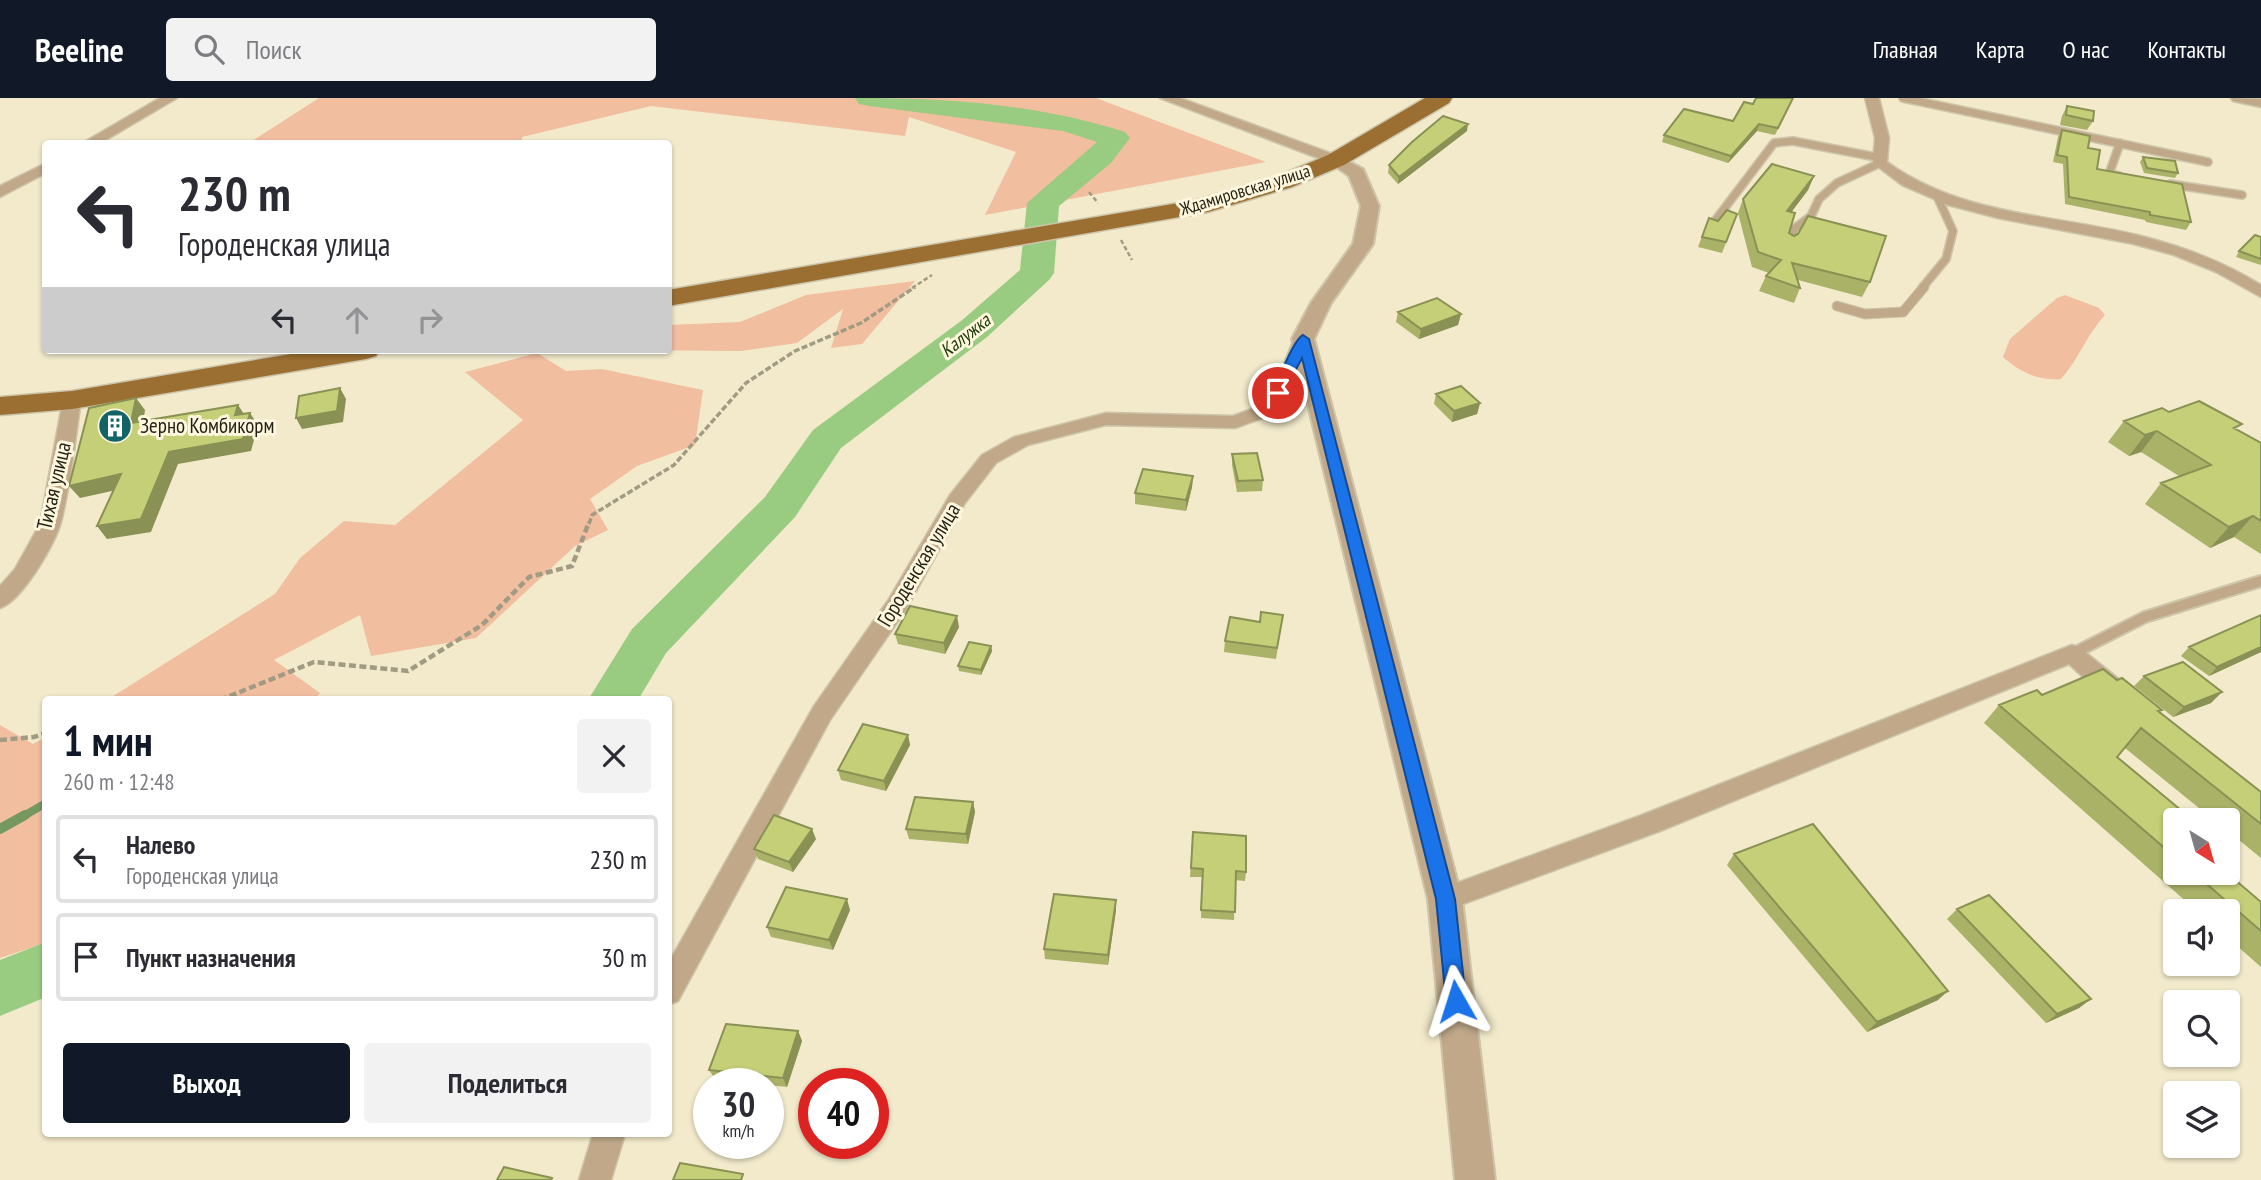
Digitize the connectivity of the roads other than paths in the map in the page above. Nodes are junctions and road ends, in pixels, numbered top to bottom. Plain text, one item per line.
1 (170, 98) edge
2 (1167, 98) edge
3 (1441, 98) edge
4 (1872, 98) edge
5 (1903, 98) edge
6 (2238, 98) edge
7 (2261, 103) edge
8 (95, 140) edge
9 (2120, 143) junction
10 (1335, 160) junction
11 (1880, 161) junction
12 (2208, 162) dead end
13 (42, 169) edge
14 (2123, 176) edge
15 (2162, 182) edge
16 (0, 192) edge
17 (1936, 194) junction
18 (2242, 195) dead end
19 (1711, 226) edge
20 (1788, 244) edge
21 (2261, 292) edge
22 (672, 297) edge
23 (1837, 306) dead end
24 (1303, 339) junction
25 (342, 354) edge
26 (72, 400) junction
27 (0, 406) edge
28 (2261, 581) edge
29 (0, 600) edge
30 (2072, 654) junction
31 (2135, 704) edge
32 (1445, 899) junction
33 (672, 985) edge
34 (608, 1137) edge
35 (595, 1180) edge
36 (1475, 1180) edge

1 - 8 street
2 - 10 street, Ждамировская улица
3 - 10 main road, Ждамировская улица
4 - 11 street
5 - 9 lane
6 - 7 street
9 - 12 lane
9 - 14 lane
10 - 22 main road, Ждамировская улица
10 - 24 street, Городенская улица
11 - 17 street
11 - 19 lane
11 - 20 lane
13 - 16 street
15 - 18 lane
17 - 21 street
17 - 23 lane
24 - 32 street
24 - 33 street, Городенская улица
25 - 26 main road
26 - 27 main road
26 - 29 street, Тихая улица
28 - 30 lane
30 - 31 street
30 - 32 street
32 - 36 street
34 - 35 street

